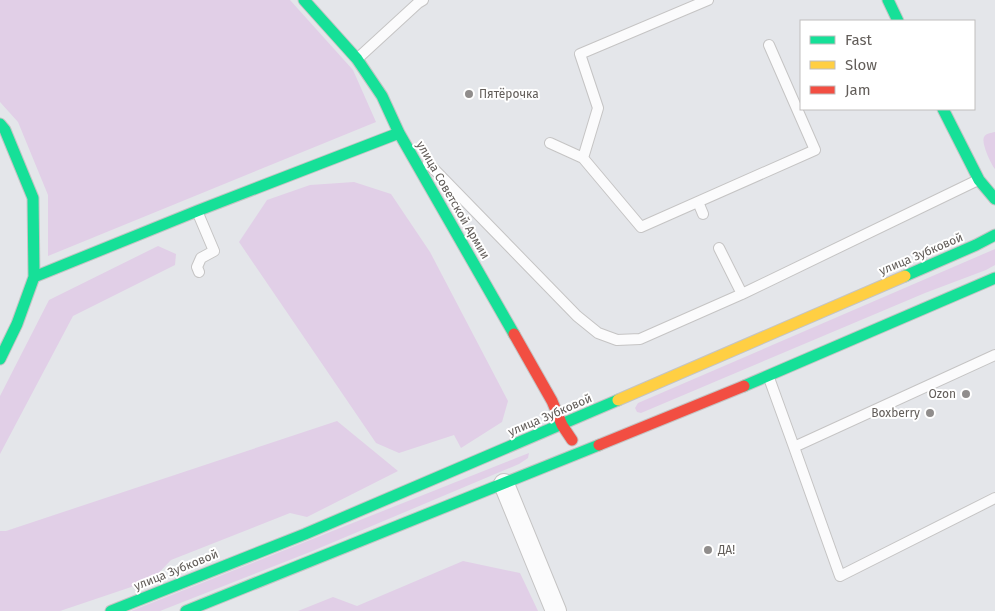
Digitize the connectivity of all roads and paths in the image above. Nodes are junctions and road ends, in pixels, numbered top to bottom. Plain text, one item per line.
1 (304, 0) edge
2 (708, 0) edge
3 (888, 0) edge
4 (419, 1) edge
5 (898, 20) edge
6 (769, 45) dead end
7 (357, 59) junction
8 (944, 110) edge
9 (0, 124) edge
10 (399, 133) junction
11 (550, 143) dead end
12 (583, 158) junction
13 (979, 180) junction
14 (995, 199) edge
15 (698, 202) junction
16 (197, 211) junction
17 (703, 214) dead end
18 (995, 235) edge
19 (719, 248) dead end
20 (199, 272) dead end
21 (34, 277) junction
22 (995, 278) edge
23 (742, 294) junction
24 (17, 324) junction
25 (0, 331) edge
26 (995, 354) edge
27 (0, 359) edge
28 (768, 376) junction
29 (562, 425) junction
30 (794, 448) junction
31 (580, 452) junction
32 (504, 484) junction
33 (995, 498) edge
34 (112, 611) edge
35 (186, 611) edge
36 (556, 611) edge

1 - 7 main road, улица Советской Армии
2 - 12 lane
3 - 5 main road
4 - 7 lane
6 - 15 lane
7 - 10 main road, улица Советской Армии
8 - 13 main road
9 - 21 main road
10 - 16 main road
10 - 23 lane
10 - 29 main road, улица Советской Армии
11 - 12 lane
12 - 15 lane
13 - 14 main road
13 - 23 lane
15 - 17 lane
16 - 20 lane
16 - 21 main road
18 - 29 main road, улица Зубковой
19 - 23 lane
21 - 24 main road
22 - 28 main road
24 - 25 lane
24 - 27 main road
26 - 30 lane
28 - 30 lane
28 - 31 main road
29 - 31 main road, улица Советской Армии
29 - 34 main road, улица Зубковой
30 - 33 lane
31 - 32 main road
32 - 35 main road
32 - 36 street

